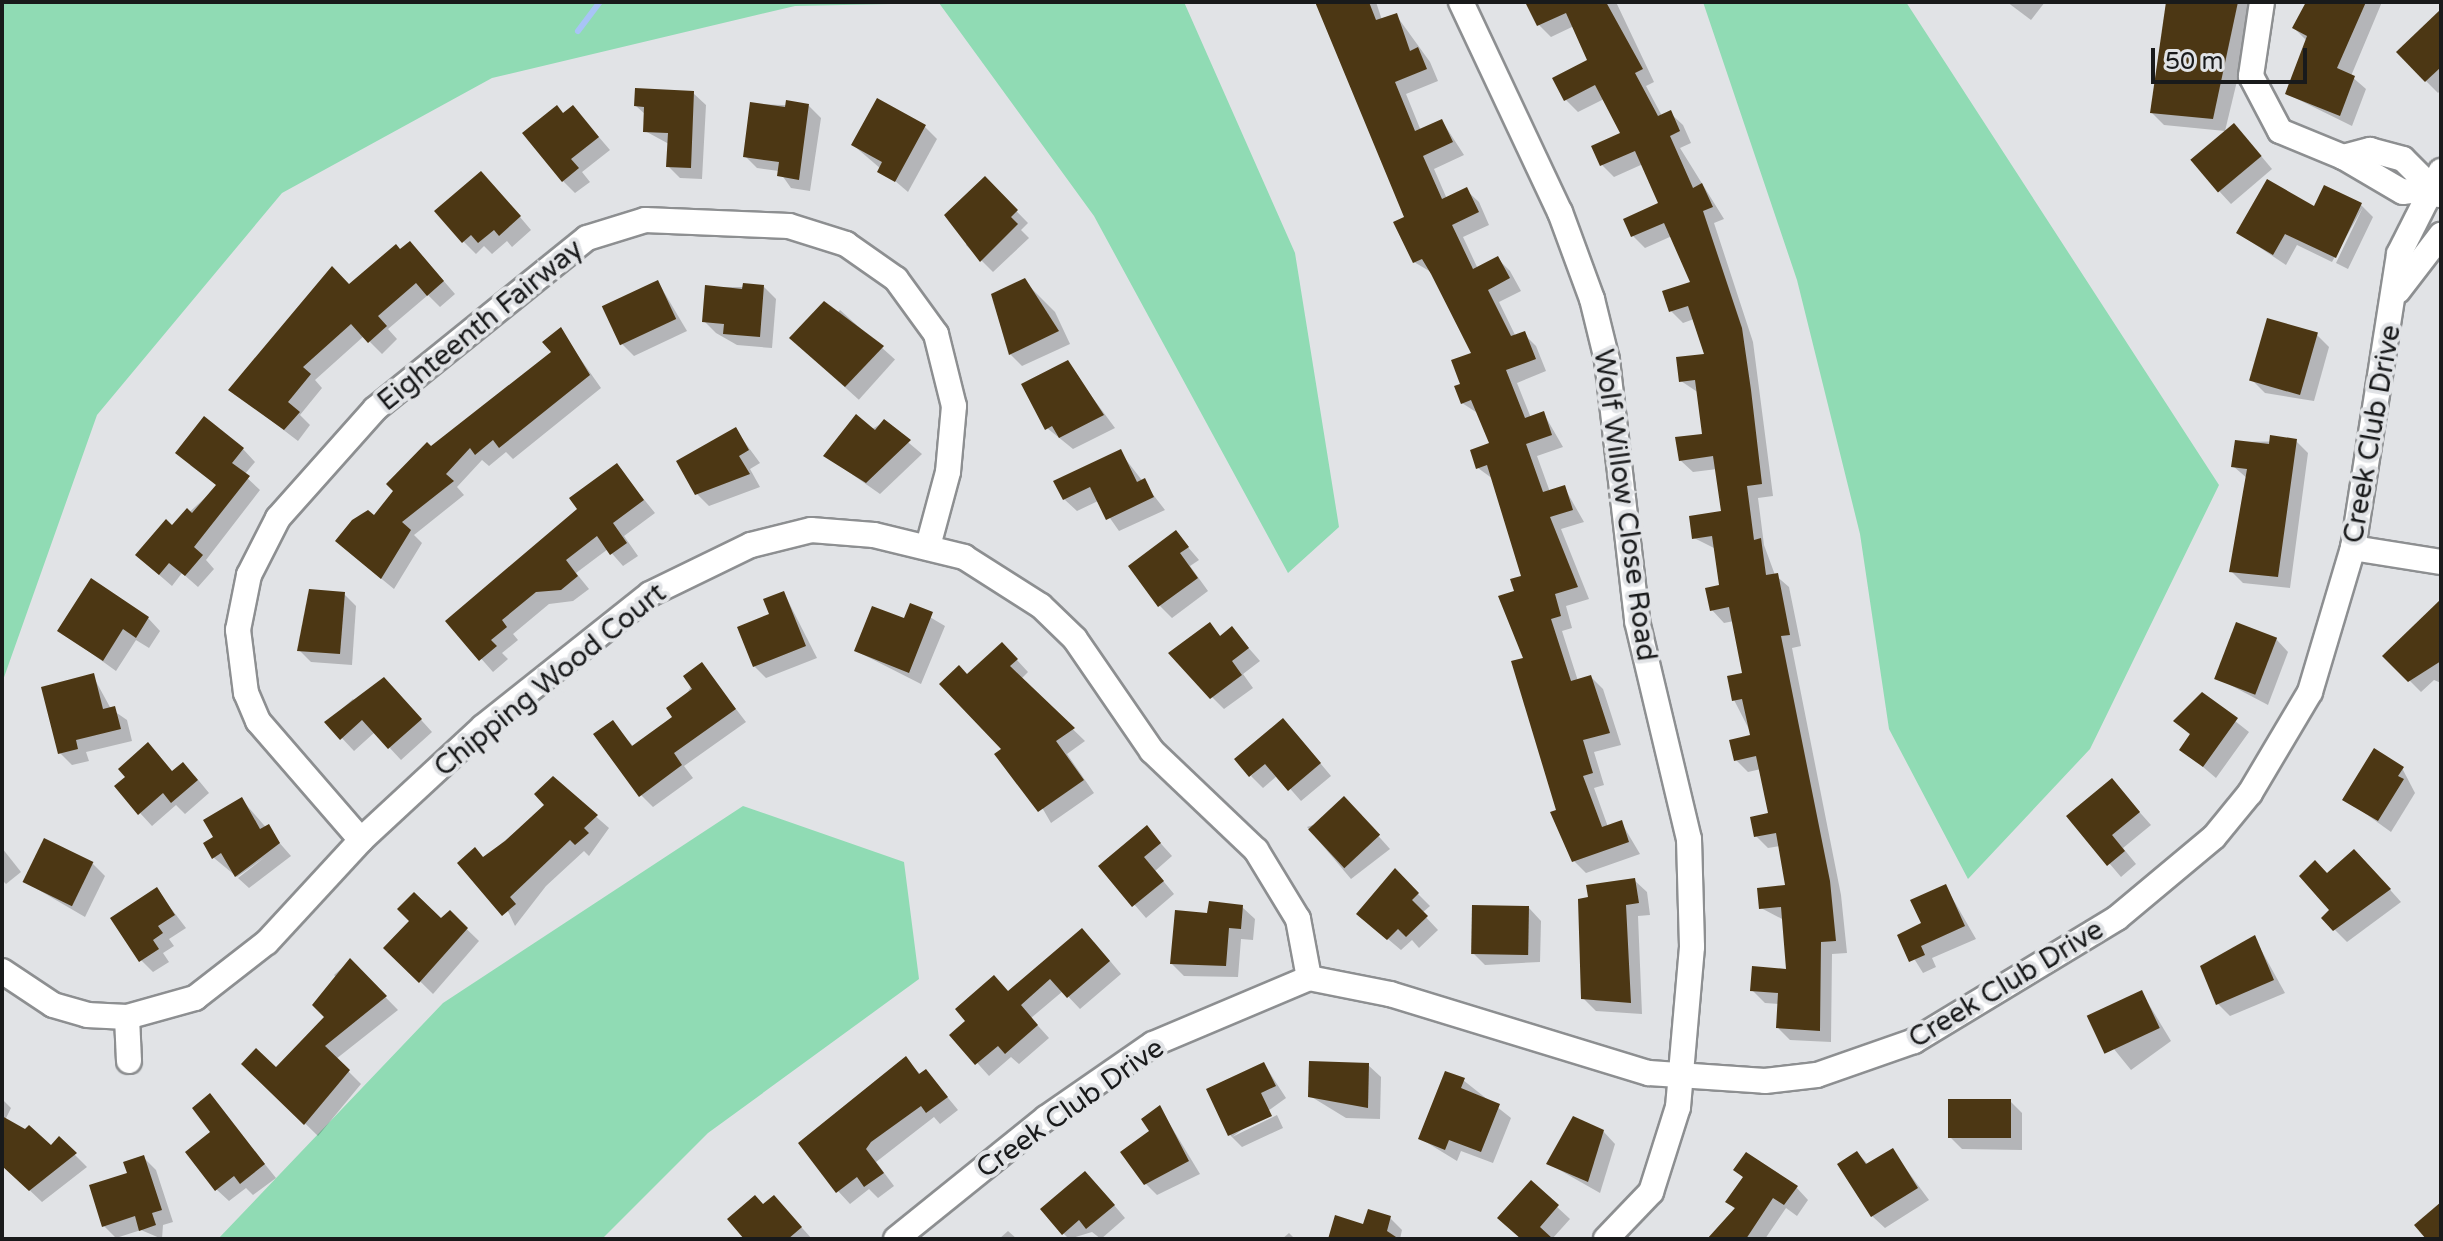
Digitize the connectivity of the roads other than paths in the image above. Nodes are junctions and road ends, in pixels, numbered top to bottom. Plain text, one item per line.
1 (1461, 2) edge
2 (2262, 2) edge
3 (2437, 185) edge
4 (2441, 235) edge
5 (2398, 291) junction
6 (928, 546) junction
7 (2353, 548) junction
8 (2441, 562) edge
9 (361, 840) junction
10 (2, 971) edge
11 (1309, 978) junction
12 (127, 1017) junction
13 (129, 1061) dead end
14 (1679, 1079) junction
15 (896, 1239) edge
16 (1606, 1239) edge

1 - 14 street, Wolf Willow Close Road
2 - 3 street
3 - 5 street, Creek Club Drive
4 - 5 street, Creek Club Drive
5 - 7 street, Creek Club Drive
6 - 9 street, Chipping Wood Court
6 - 9 street, Eighteenth Fairway
6 - 11 street, Chipping Wood Court
7 - 8 street
7 - 14 street, Creek Club Drive
9 - 12 street, Chipping Wood Court
10 - 12 street, Chipping Wood Court
11 - 14 street, Creek Club Drive
11 - 15 street, Creek Club Drive
12 - 13 street
14 - 16 street, Wolf Willow Close Road

